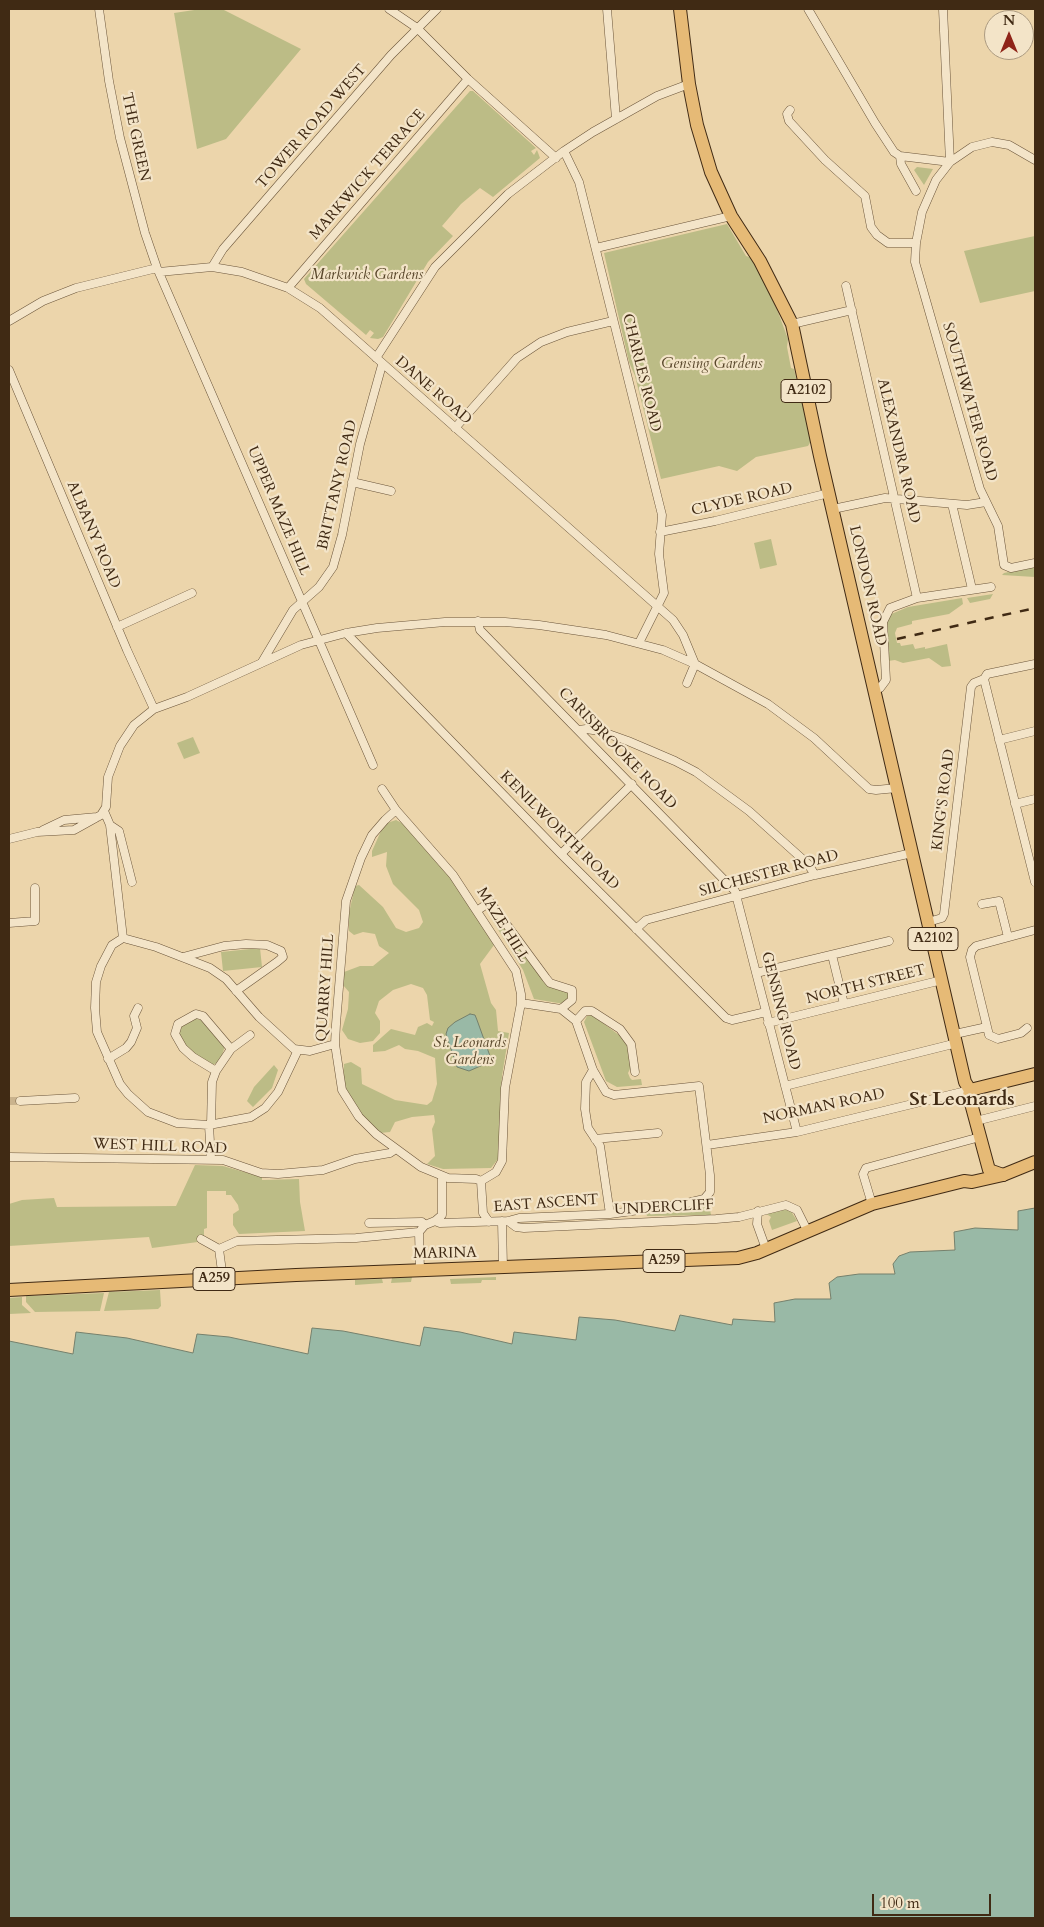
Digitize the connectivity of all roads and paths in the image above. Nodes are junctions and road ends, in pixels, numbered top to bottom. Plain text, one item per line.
1 (99, 9) edge
2 (389, 9) edge
3 (423, 9) edge
4 (438, 9) edge
5 (606, 9) edge
6 (680, 9) edge
7 (808, 9) edge
8 (943, 9) edge
9 (428, 17) junction
10 (417, 28) junction
11 (468, 79) junction
12 (689, 84) junction
13 (790, 110) dead end
14 (616, 119) junction
15 (564, 151) junction
16 (900, 156) junction
17 (556, 158) junction
18 (1035, 160) edge
19 (950, 162) junction
20 (916, 191) dead end
21 (731, 216) junction
22 (916, 243) junction
23 (596, 248) junction
24 (212, 267) junction
25 (158, 270) junction
26 (846, 286) dead end
27 (288, 288) junction
28 (852, 310) junction
29 (9, 321) edge
30 (614, 321) junction
31 (792, 324) junction
32 (376, 358) junction
33 (382, 365) junction
34 (9, 370) edge
35 (455, 428) junction
36 (352, 482) junction
37 (391, 491) dead end
38 (829, 493) junction
39 (894, 498) junction
40 (986, 502) junction
41 (952, 504) junction
42 (833, 510) junction
43 (660, 532) junction
44 (1035, 562) edge
45 (991, 587) dead end
46 (972, 589) junction
47 (192, 593) dead end
48 (917, 598) junction
49 (303, 602) junction
50 (657, 606) junction
51 (478, 621) junction
52 (117, 627) junction
53 (346, 633) junction
54 (319, 641) junction
55 (639, 643) junction
56 (261, 664) junction
57 (695, 664) junction
58 (1035, 664) edge
59 (984, 679) junction
60 (687, 683) dead end
61 (874, 690) junction
62 (154, 709) junction
63 (579, 730) junction
64 (1035, 731) edge
65 (999, 740) junction
66 (373, 765) dead end
67 (632, 784) junction
68 (897, 788) junction
69 (382, 790) dead end
70 (1035, 799) edge
71 (1015, 804) junction
72 (396, 810) junction
73 (101, 814) junction
74 (110, 825) junction
75 (37, 832) junction
76 (9, 839) edge
77 (912, 853) junction
78 (561, 854) junction
79 (815, 875) junction
80 (132, 882) dead end
81 (1035, 882) edge
82 (35, 888) dead end
83 (738, 896) junction
84 (982, 904) dead end
85 (478, 910) junction
86 (928, 922) junction
87 (9, 923) edge
88 (636, 929) junction
89 (1035, 930) edge
90 (1008, 937) junction
91 (123, 938) junction
92 (889, 941) dead end
93 (832, 955) junction
94 (183, 957) junction
95 (756, 973) junction
96 (942, 980) junction
97 (236, 991) junction
98 (521, 1002) junction
99 (844, 1004) junction
100 (138, 1008) dead end
101 (561, 1009) junction
102 (766, 1012) junction
103 (576, 1021) junction
104 (768, 1024) junction
105 (987, 1027) junction
106 (1028, 1028) dead end
107 (250, 1035) dead end
108 (956, 1039) junction
109 (336, 1044) junction
110 (231, 1049) junction
111 (298, 1050) junction
112 (108, 1059) junction
113 (593, 1070) junction
114 (216, 1071) junction
115 (635, 1072) dead end
116 (1035, 1074) edge
117 (785, 1086) junction
118 (970, 1090) junction
119 (76, 1098) dead end
120 (20, 1101) tunnel mouth
121 (1035, 1106) edge
122 (976, 1121) junction
123 (210, 1125) junction
124 (797, 1132) junction
125 (658, 1133) dead end
126 (980, 1137) junction
127 (595, 1139) junction
128 (707, 1144) junction
129 (396, 1149) junction
130 (9, 1157) edge
131 (211, 1160) junction
132 (1030, 1163) edge
133 (989, 1170) junction
134 (1003, 1175) junction
135 (442, 1177) junction
136 (964, 1181) junction
137 (481, 1182) junction
138 (872, 1204) junction
139 (758, 1211) junction
140 (610, 1214) junction
141 (435, 1221) junction
142 (505, 1221) junction
143 (369, 1222) dead end
144 (489, 1222) junction
145 (425, 1225) junction
146 (806, 1230) junction
147 (419, 1232) junction
148 (200, 1239) dead end
149 (766, 1249) junction
150 (219, 1250) junction
151 (503, 1268) junction
152 (420, 1270) junction
153 (223, 1278) junction
154 (9, 1290) edge

1 - 25 street, THE GREEN
2 - 10 street
3 - 9 street
4 - 9 street, TOWER ROAD WEST
5 - 14 street
6 - 12 main road, LONDON ROAD / A2102
7 - 16 street
8 - 19 street
9 - 10 street, TOWER ROAD WEST
10 - 11 street
10 - 24 street, TOWER ROAD WEST
11 - 17 street
11 - 27 street, MARKWICK TERRACE
12 - 14 street
12 - 21 main road, LONDON ROAD / A2102
13 - 22 street
14 - 15 street
15 - 17 street
15 - 23 street, CHARLES ROAD
16 - 19 street
16 - 20 street
17 - 32 street
18 - 19 street, SOUTHWATER ROAD
19 - 22 street, SOUTHWATER ROAD
21 - 23 street
21 - 31 main road, LONDON ROAD / A2102
22 - 40 street, SOUTHWATER ROAD
23 - 30 street, CHARLES ROAD
24 - 25 street, DANE ROAD
24 - 27 street, DANE ROAD
25 - 29 street
25 - 49 street, UPPER MAZE HILL
26 - 28 street, ALEXANDRA ROAD
27 - 32 street, DANE ROAD
28 - 31 street
28 - 39 street, ALEXANDRA ROAD
30 - 35 street
30 - 43 street, CHARLES ROAD
31 - 38 main road, LONDON ROAD / A2102
32 - 33 street, DANE ROAD
33 - 35 street, DANE ROAD
33 - 36 street, BRITTANY ROAD
34 - 52 street, ALBANY ROAD
35 - 50 street, DANE ROAD
36 - 37 street
36 - 49 street, BRITTANY ROAD
38 - 42 main road, LONDON ROAD / A2102
38 - 43 street, CLYDE ROAD
39 - 41 street
39 - 42 street
39 - 48 street, ALEXANDRA ROAD
40 - 41 street
40 - 44 street, SOUTHWATER ROAD
41 - 46 street
42 - 61 main road, LONDON ROAD / A2102
43 - 50 street, CHARLES ROAD
45 - 46 street
46 - 48 street
47 - 52 street
48 - 61 street
49 - 54 street, UPPER MAZE HILL
49 - 56 street, BRITTANY ROAD
50 - 55 street, CHARLES ROAD
50 - 57 street
51 - 53 street
51 - 55 street
51 - 63 street, CARISBROOKE ROAD
52 - 62 street, ALBANY ROAD
53 - 54 street
53 - 78 street, KENILWORTH ROAD
54 - 56 street
54 - 66 street, UPPER MAZE HILL
55 - 57 street
56 - 62 street
57 - 60 street
57 - 68 street
58 - 59 street
59 - 65 street
59 - 86 street, KING'S ROAD
61 - 68 main road, LONDON ROAD / A2102
62 - 73 street
63 - 67 street, CARISBROOKE ROAD
63 - 79 street
64 - 65 street
65 - 71 street
67 - 78 street
67 - 83 street, CARISBROOKE ROAD
68 - 77 main road, LONDON ROAD / A2102
69 - 72 street, MAZE HILL
70 - 71 street
71 - 81 street
72 - 85 street, MAZE HILL
72 - 109 street, QUARRY HILL
73 - 74 street
73 - 75 street
73 - 75 street
74 - 80 street
74 - 91 street
75 - 76 street
77 - 79 street, SILCHESTER ROAD
77 - 86 main road, LONDON ROAD / A2102
78 - 88 street, KENILWORTH ROAD
79 - 83 street, SILCHESTER ROAD
82 - 87 street
83 - 88 street, SILCHESTER ROAD
83 - 95 street, GENSING ROAD
84 - 90 street
85 - 98 street, MAZE HILL
85 - 101 street
86 - 96 main road, LONDON ROAD / A2102
88 - 102 street, KENILWORTH ROAD
89 - 90 street
90 - 105 street
91 - 94 street
91 - 112 street
92 - 93 street
93 - 95 street
93 - 99 street
94 - 97 street
94 - 97 street
95 - 102 street, GENSING ROAD
96 - 99 street, NORTH STREET
96 - 108 main road, LONDON ROAD / A2102
97 - 111 street
98 - 101 street
98 - 137 street, MAZE HILL
99 - 104 street, NORTH STREET
100 - 112 street
101 - 103 street
102 - 104 street, GENSING ROAD
103 - 113 street
103 - 115 street
104 - 117 street, GENSING ROAD
105 - 106 street
105 - 108 street
107 - 110 street
108 - 117 street
108 - 118 main road, LONDON ROAD / A2102
109 - 111 street
109 - 129 street, QUARRY HILL
110 - 114 street
110 - 114 street
111 - 123 street
112 - 123 street
113 - 127 street
113 - 128 street
114 - 123 street
116 - 118 main road, NORMAN ROAD
117 - 124 street, GENSING ROAD
118 - 122 main road, LONDON ROAD / A2102
118 - 124 street, NORMAN ROAD
119 - 120 street
121 - 122 street
122 - 126 main road, LONDON ROAD / A2102
123 - 131 street
124 - 128 street, NORMAN ROAD
125 - 127 street
126 - 133 main road, LONDON ROAD / A2102
126 - 138 street
127 - 140 street
128 - 140 street, EAST ASCENT
129 - 131 street, WEST HILL ROAD
129 - 135 street, QUARRY HILL
130 - 131 street, WEST HILL ROAD
132 - 133 main road, A259
132 - 134 main road, A259
133 - 134 main road
133 - 136 main road, A259
134 - 136 main road, A259
135 - 137 street
135 - 141 street
136 - 138 main road, A259
137 - 144 street
138 - 146 main road, MARINA / A259
139 - 142 street, UNDERCLIFF
139 - 146 street, UNDERCLIFF
139 - 149 street
140 - 142 street, EAST ASCENT
141 - 144 street, EAST ASCENT
141 - 145 street
142 - 144 street, EAST ASCENT
142 - 151 street
143 - 145 street
145 - 147 street
146 - 149 main road, MARINA / A259
147 - 150 street
147 - 152 street
148 - 150 street
149 - 151 main road, MARINA / A259
150 - 153 street
151 - 152 main road, MARINA / A259
152 - 153 main road, MARINA / A259
153 - 154 main road, MARINA / A259

